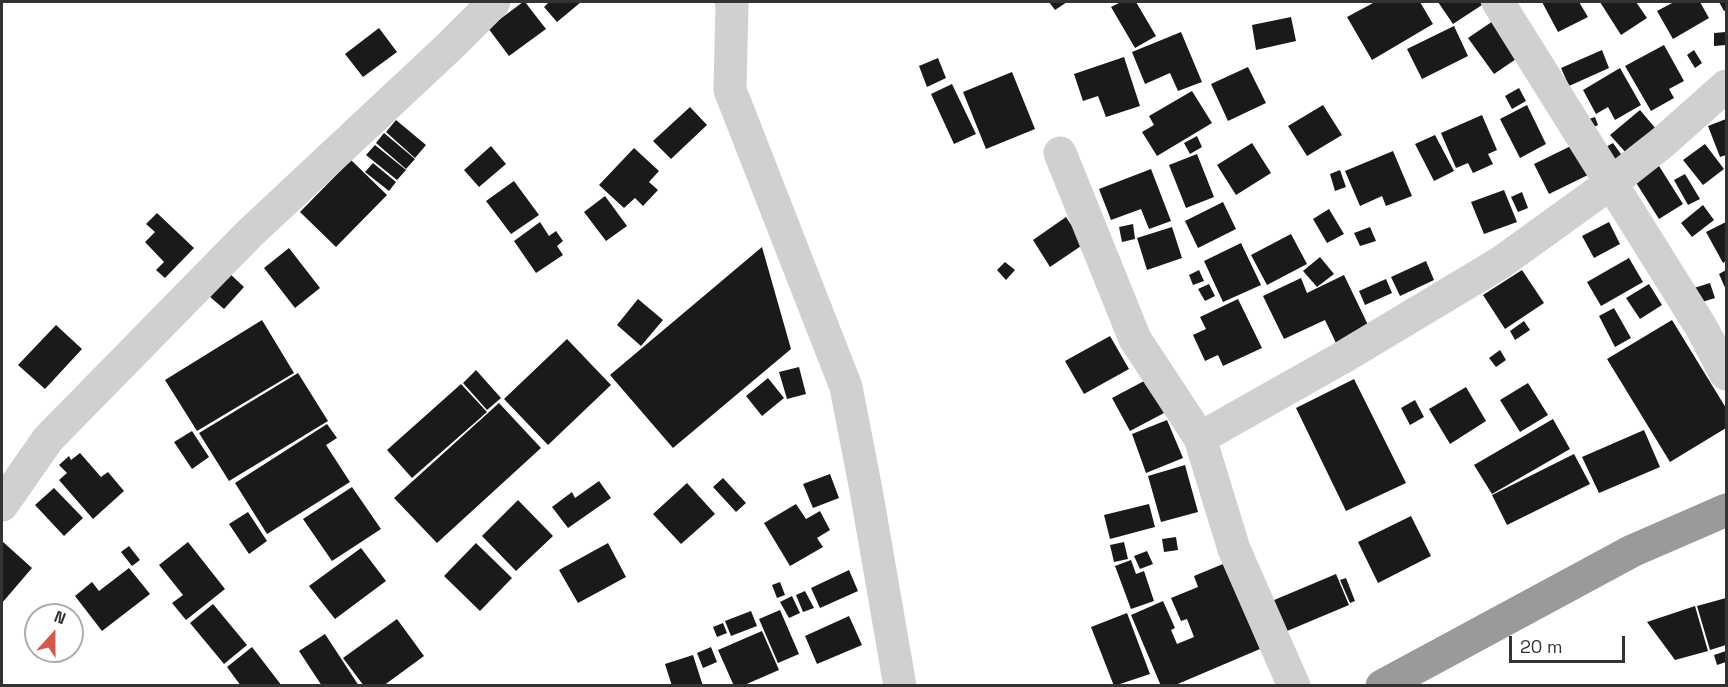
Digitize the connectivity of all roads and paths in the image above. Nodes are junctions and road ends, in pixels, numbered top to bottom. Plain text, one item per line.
1 (494, 2) edge
2 (730, 2) edge
3 (1502, 3) edge
4 (1726, 86) edge
5 (1060, 153) dead end
6 (1611, 183) junction
7 (1726, 374) edge
8 (1200, 438) junction
9 (2, 505) edge
10 (1726, 510) edge
11 (900, 686) edge
12 (1294, 686) edge
13 (1382, 686) edge

1 - 9 street
2 - 11 street
3 - 6 street
4 - 6 street
5 - 8 street
6 - 7 street
6 - 8 street
8 - 12 street
10 - 13 highway

